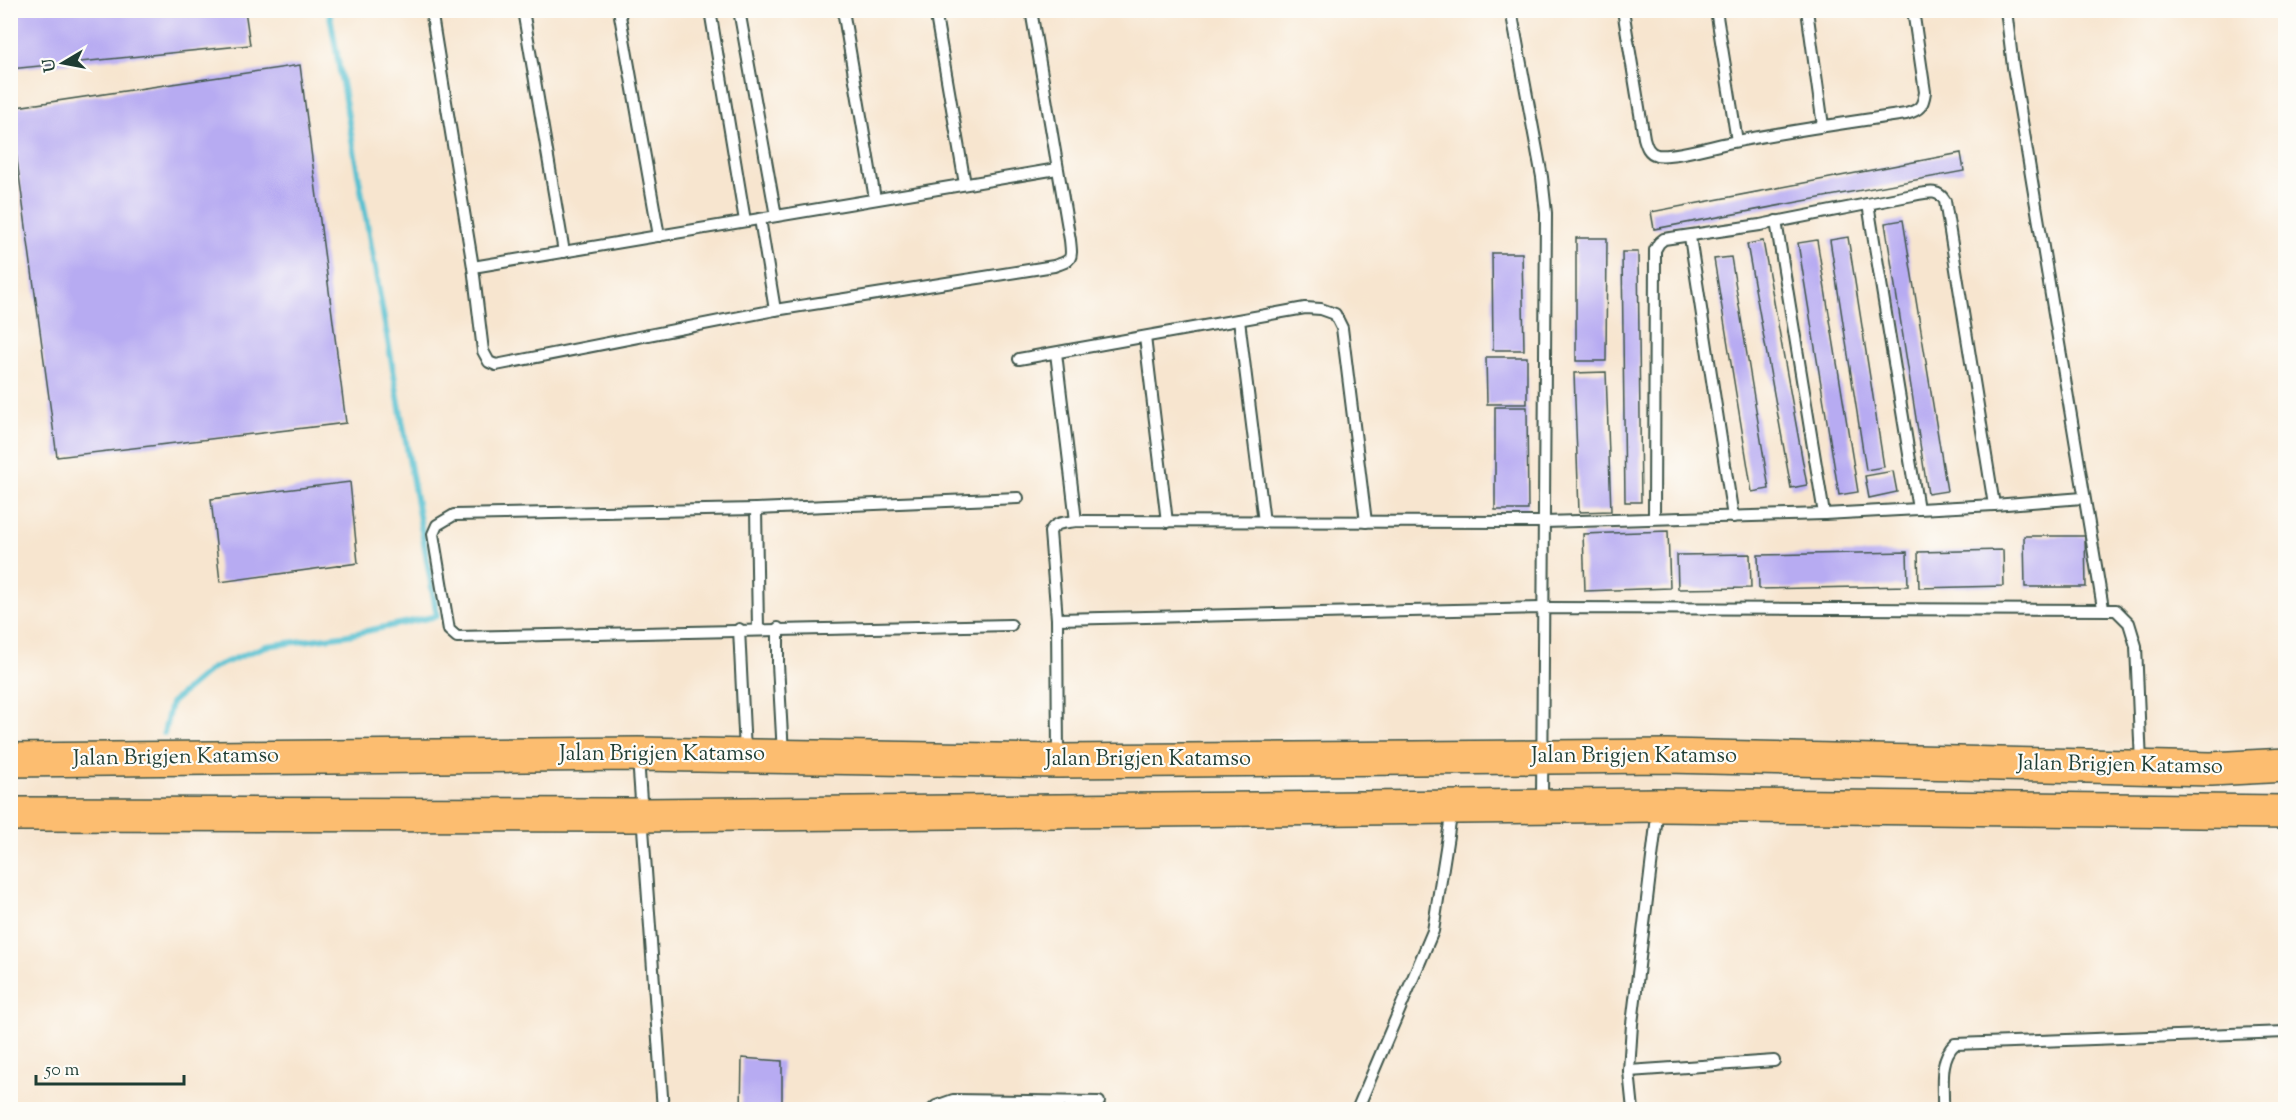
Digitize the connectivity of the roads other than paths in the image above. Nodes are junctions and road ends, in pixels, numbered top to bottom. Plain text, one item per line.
1 (431, 10) edge
2 (523, 10) edge
3 (619, 10) edge
4 (710, 10) edge
5 (739, 10) edge
6 (843, 10) edge
7 (935, 10) edge
8 (1031, 10) edge
9 (1511, 10) edge
10 (1623, 10) edge
11 (1716, 10) edge
12 (1807, 10) edge
13 (1913, 10) edge
14 (2006, 10) edge
15 (1823, 126) junction
16 (1737, 141) junction
17 (1057, 169) junction
18 (965, 184) junction
19 (875, 199) junction
20 (1868, 204) junction
21 (776, 216) junction
22 (760, 219) junction
23 (745, 221) junction
24 (1776, 221) junction
25 (659, 236) junction
26 (1690, 237) junction
27 (564, 252) junction
28 (473, 267) junction
29 (775, 310) junction
30 (1239, 320) junction
31 (1145, 337) junction
32 (1056, 353) junction
33 (1019, 359) dead end
34 (1018, 498) dead end
35 (2084, 498) junction
36 (1994, 505) junction
37 (756, 509) junction
38 (1918, 509) junction
39 (1824, 514) junction
40 (1733, 517) junction
41 (1654, 519) junction
42 (1076, 521) junction
43 (1167, 522) junction
44 (1264, 522) junction
45 (1366, 522) junction
46 (1544, 522) junction
47 (1543, 608) junction
48 (2103, 608) junction
49 (1057, 620) junction
50 (1011, 625) dead end
51 (778, 628) junction
52 (739, 629) junction
53 (758, 629) junction
54 (638, 754) junction
55 (746, 755) junction
56 (1541, 755) junction
57 (784, 756) junction
58 (10, 760) edge
59 (1058, 761) junction
60 (2052, 764) junction
61 (2286, 765) edge
62 (2141, 766) junction
63 (1658, 805) junction
64 (1542, 806) junction
65 (1453, 807) junction
66 (2053, 809) junction
67 (2286, 812) edge
68 (10, 814) edge
69 (641, 815) junction
70 (2286, 1032) edge
71 (1774, 1061) dead end
72 (1629, 1071) junction
73 (1099, 1102) dead end
74 (663, 1110) edge
75 (932, 1110) edge
76 (1357, 1110) edge
77 (1633, 1110) edge
78 (1943, 1110) edge

1 - 28 lane
2 - 27 lane
3 - 25 lane
4 - 23 lane
5 - 21 lane
6 - 19 lane
7 - 18 lane
8 - 17 lane
9 - 46 lane
10 - 16 lane
11 - 16 lane
12 - 15 lane
13 - 15 lane
14 - 35 lane
15 - 16 lane
17 - 18 lane
17 - 29 lane
18 - 19 lane
19 - 21 lane
20 - 24 lane
20 - 36 lane
20 - 38 lane
21 - 22 lane
22 - 23 lane
22 - 29 lane
23 - 25 lane
24 - 26 lane
24 - 39 lane
25 - 27 lane
26 - 40 lane
26 - 41 lane
27 - 28 lane
28 - 29 lane
30 - 31 lane
30 - 44 lane
30 - 45 lane
31 - 32 lane
31 - 43 lane
32 - 33 lane
32 - 42 lane
34 - 37 lane
35 - 36 lane
35 - 48 lane
36 - 38 lane
37 - 52 lane
37 - 53 lane
38 - 39 lane
39 - 40 lane
40 - 41 lane
41 - 46 lane
42 - 43 lane
42 - 49 lane
43 - 44 lane
44 - 45 lane
45 - 46 lane
46 - 47 lane
47 - 48 lane
47 - 49 lane
47 - 56 lane
48 - 62 lane
49 - 59 lane
50 - 51 lane
51 - 53 lane
51 - 57 lane
52 - 53 lane
52 - 55 lane
54 - 55 highway, Jalan Brigjen Katamso
54 - 58 highway, Jalan Brigjen Katamso
54 - 69 lane
55 - 57 highway, Jalan Brigjen Katamso
56 - 59 highway, Jalan Brigjen Katamso
56 - 60 highway, Jalan Brigjen Katamso
56 - 64 lane
57 - 59 highway, Jalan Brigjen Katamso
60 - 62 highway, Jalan Brigjen Katamso
60 - 66 highway
61 - 62 highway, Jalan Brigjen Katamso
63 - 64 highway, Jalan Brigjen Katamso
63 - 66 highway, Jalan Brigjen Katamso
63 - 72 lane
64 - 65 highway, Jalan Brigjen Katamso
65 - 69 highway, Jalan Brigjen Katamso
65 - 76 lane
66 - 67 highway, Jalan Brigjen Katamso
68 - 69 highway, Jalan Brigjen Katamso
69 - 74 lane
70 - 78 lane
71 - 72 lane
72 - 77 lane
73 - 75 lane

